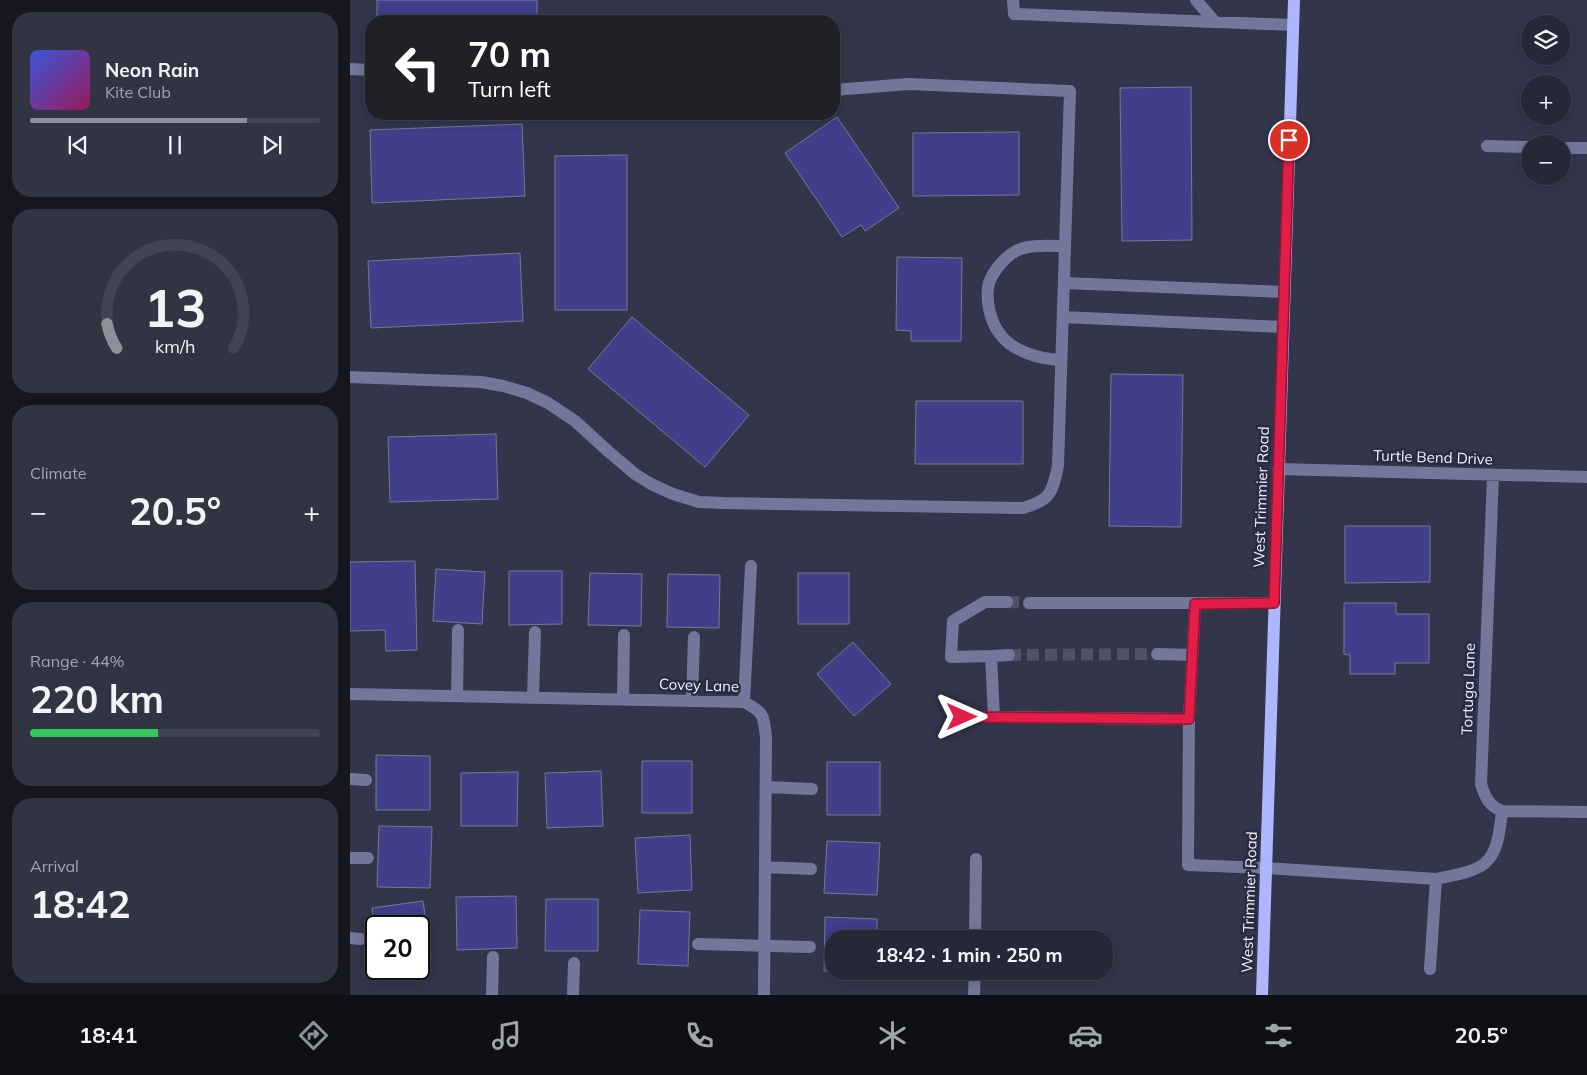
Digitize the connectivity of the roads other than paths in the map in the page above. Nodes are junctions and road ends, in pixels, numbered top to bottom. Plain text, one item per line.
1 (1013, 0) edge
2 (1196, 0) edge
3 (1294, 0) edge
4 (1215, 22) junction
5 (1293, 25) junction
6 (350, 69) edge
7 (365, 70) edge
8 (840, 90) edge
9 (1487, 146) dead end
10 (1521, 147) edge
11 (1571, 148) edge
12 (1587, 148) edge
13 (1065, 246) junction
14 (1064, 284) junction
15 (1284, 292) junction
16 (1063, 317) junction
17 (1283, 327) junction
18 (1061, 360) junction
19 (350, 377) edge
20 (1278, 469) junction
21 (1492, 475) junction
22 (1587, 477) edge
23 (751, 566) dead end
24 (1007, 602) tunnel mouth
25 (1029, 602) tunnel mouth
26 (1274, 603) junction
27 (1195, 604) junction
28 (458, 630) dead end
29 (535, 632) dead end
30 (624, 635) dead end
31 (694, 637) dead end
32 (1157, 654) tunnel mouth
33 (1009, 655) tunnel mouth
34 (1192, 655) junction
35 (992, 656) junction
36 (350, 694) edge
37 (457, 696) junction
38 (533, 697) junction
39 (623, 699) junction
40 (692, 700) junction
41 (744, 702) junction
42 (962, 717) dead end
43 (994, 717) junction
44 (1189, 719) junction
45 (350, 780) edge
46 (366, 780) dead end
47 (766, 787) junction
48 (812, 789) dead end
49 (1502, 811) junction
50 (1587, 812) edge
51 (350, 858) edge
52 (368, 858) dead end
53 (976, 859) dead end
54 (765, 867) junction
55 (1266, 868) junction
56 (811, 869) dead end
57 (1436, 879) junction
58 (975, 930) edge
59 (698, 944) dead end
60 (765, 946) junction
61 (810, 947) dead end
62 (493, 957) dead end
63 (574, 963) dead end
64 (1430, 969) dead end
65 (974, 980) edge
66 (492, 995) edge
67 (573, 995) edge
68 (764, 995) edge
69 (974, 995) edge
70 (1262, 995) edge

1 - 4 street
2 - 4 street
3 - 5 main road, West Trimmier Road
4 - 5 street
5 - 15 main road, West Trimmier Road
6 - 7 street
8 - 13 street
9 - 10 street
11 - 12 street
13 - 14 street
13 - 18 street
14 - 15 street
14 - 16 street
15 - 17 main road, West Trimmier Road
16 - 17 street
16 - 18 street
17 - 20 main road, West Trimmier Road
18 - 19 street
20 - 21 street, Turtle Bend Drive
20 - 26 main road, West Trimmier Road
21 - 22 street, Turtle Bend Drive
21 - 49 street, Tortuga Lane
23 - 41 street
24 - 35 street
25 - 27 street
26 - 27 street
26 - 55 main road, West Trimmier Road
27 - 34 street
28 - 37 street
29 - 38 street
30 - 39 street
31 - 40 street
32 - 34 street
33 - 35 street
34 - 44 street
35 - 43 street
36 - 37 street, Covey Lane
37 - 38 street, Covey Lane
38 - 39 street, Covey Lane
39 - 40 street, Covey Lane
40 - 41 street, Covey Lane
41 - 47 street, Covey Lane
42 - 43 street
43 - 44 street
44 - 55 street
45 - 46 street
47 - 48 street
47 - 54 street, Covey Lane
49 - 50 street
49 - 57 street
51 - 52 street
53 - 58 street
54 - 56 street
54 - 60 street, Covey Lane
55 - 57 street
55 - 70 main road, West Trimmier Road
57 - 64 street
59 - 60 street
60 - 61 street
60 - 68 street, Covey Lane
62 - 66 street
63 - 67 street
65 - 69 street

